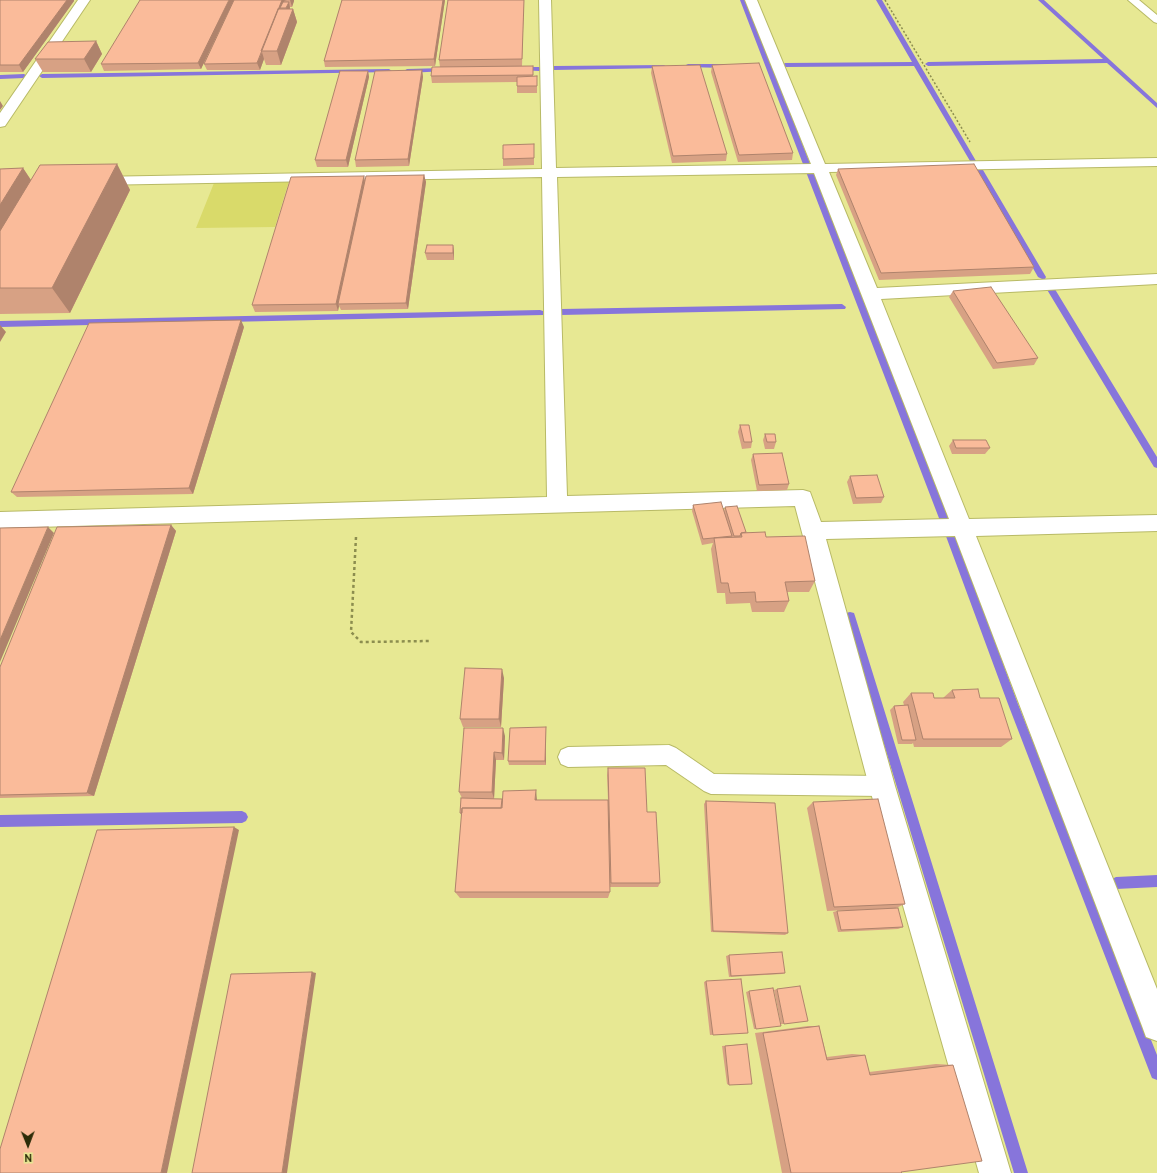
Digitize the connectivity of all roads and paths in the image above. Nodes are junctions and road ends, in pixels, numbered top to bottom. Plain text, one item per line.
1 (84, 0) edge
2 (545, 0) edge
3 (751, 0) edge
4 (885, 0) edge
5 (1133, 0) edge
6 (1157, 20) edge
7 (0, 123) edge
8 (1157, 162) edge
9 (984, 165) junction
10 (812, 168) junction
11 (549, 173) junction
12 (80, 181) edge
13 (1157, 279) edge
14 (871, 294) junction
15 (557, 505) junction
16 (358, 511) junction
17 (0, 520) edge
18 (1157, 523) edge
19 (953, 528) junction
20 (813, 531) junction
21 (430, 641) dead end
22 (568, 757) dead end
23 (882, 786) junction
24 (1157, 1026) edge
25 (995, 1173) edge

1 - 7 street
2 - 11 street
3 - 10 street
4 - 9 path
5 - 6 lane
8 - 9 street
9 - 10 street
10 - 11 street
10 - 14 street
11 - 12 street
11 - 15 street
13 - 14 street
14 - 19 street
15 - 16 street
15 - 20 street
16 - 17 street
16 - 21 path
18 - 19 street
19 - 20 street
19 - 24 street
20 - 23 street
22 - 23 lane
23 - 25 street

